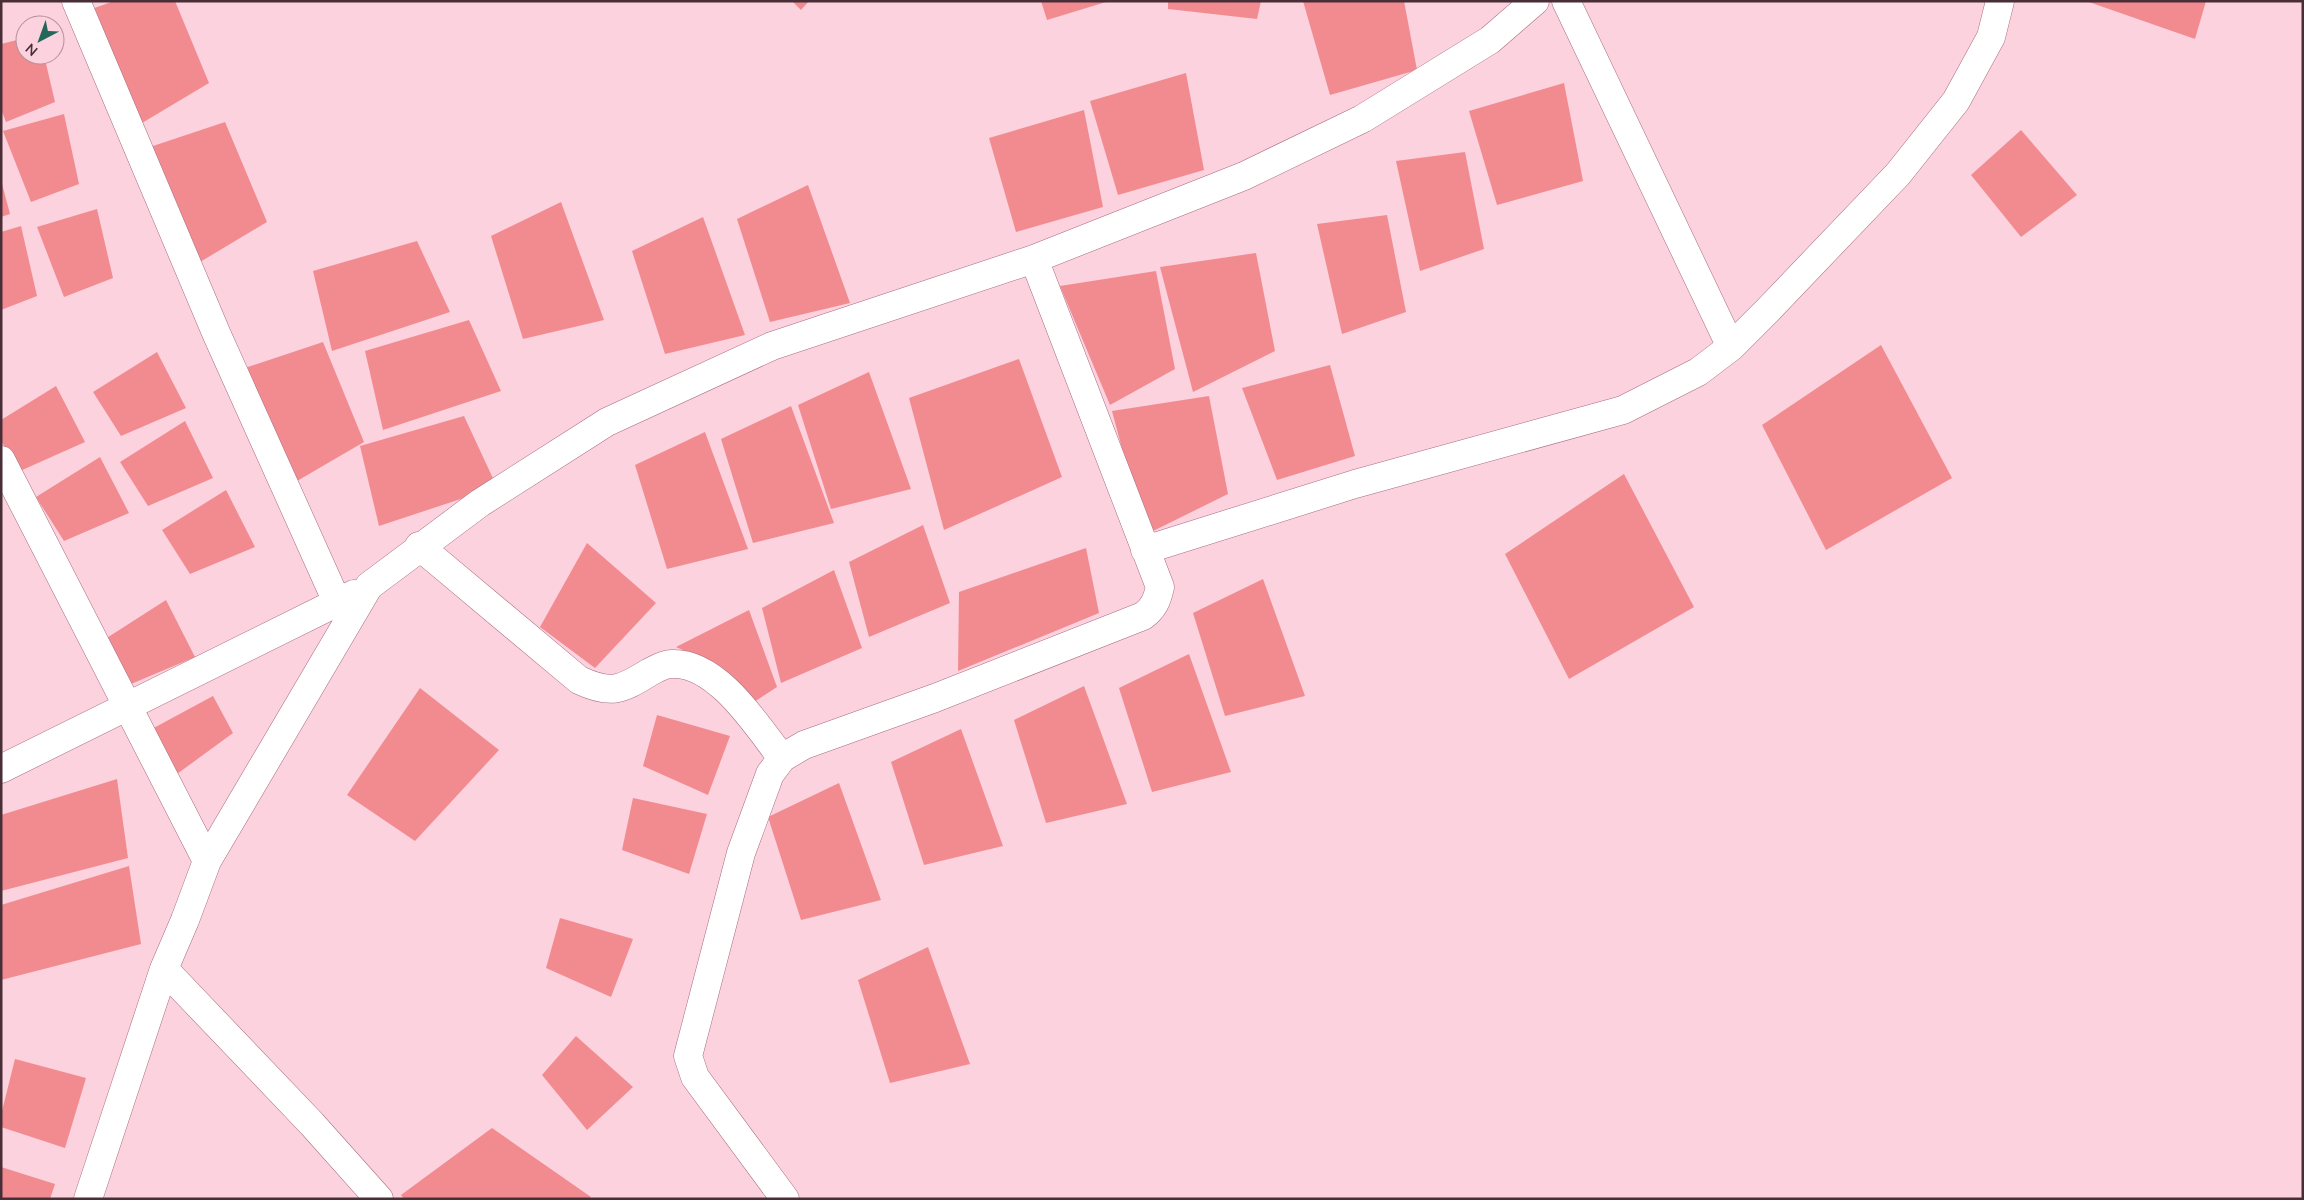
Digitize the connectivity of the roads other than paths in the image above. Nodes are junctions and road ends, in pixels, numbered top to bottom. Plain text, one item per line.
1 (76, 1) edge
2 (1535, 1) edge
3 (1566, 1) edge
4 (2000, 1) edge
5 (1034, 258) junction
6 (1730, 347) junction
7 (1, 460) edge
8 (419, 546) junction
9 (1145, 550) junction
10 (369, 586) junction
11 (337, 602) junction
12 (128, 705) junction
13 (782, 758) junction
14 (1, 768) edge
15 (207, 861) junction
16 (164, 970) junction
17 (88, 1199) edge
18 (379, 1199) edge
19 (785, 1199) edge

1 - 11 street
2 - 5 street
3 - 6 street
4 - 6 street
5 - 8 street
5 - 9 street
6 - 9 street
7 - 12 street
8 - 10 street
8 - 13 street
9 - 13 street
10 - 11 street
10 - 15 street
11 - 12 street
12 - 14 street
12 - 15 street
13 - 19 street
15 - 16 street
16 - 17 street
16 - 18 street

